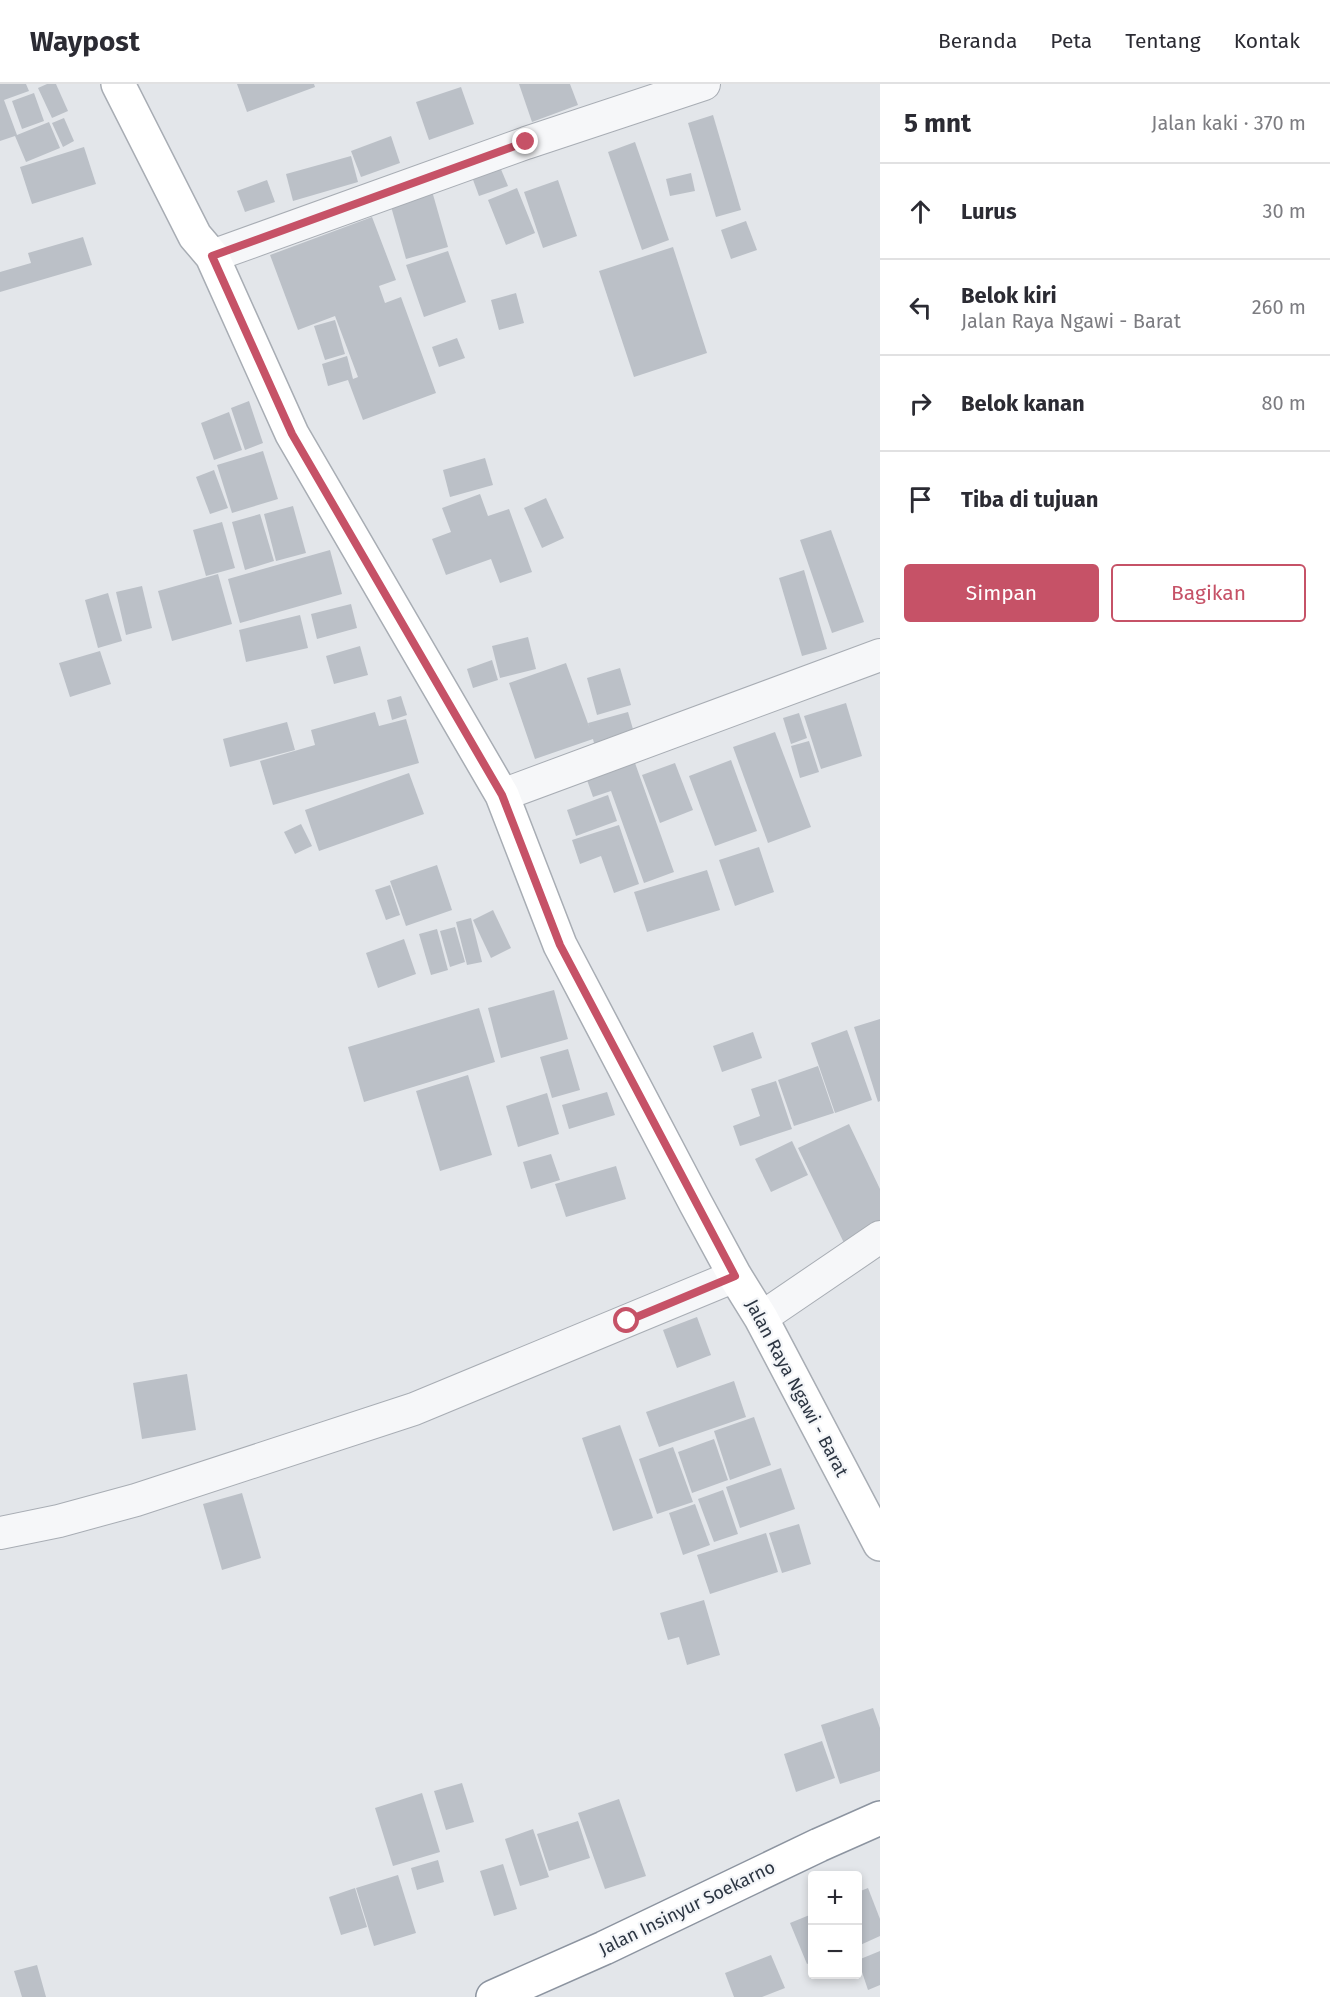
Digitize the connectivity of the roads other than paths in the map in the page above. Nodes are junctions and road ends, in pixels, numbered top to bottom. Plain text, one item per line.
1 (117, 84) edge
2 (704, 84) edge
3 (212, 256) junction
4 (880, 655) edge
5 (502, 795) junction
6 (880, 1237) edge
7 (735, 1276) junction
8 (761, 1318) junction
9 (0, 1533) edge
10 (880, 1545) edge
11 (880, 1818) edge
12 (493, 1997) edge

1 - 3 main road, Jalan Raya Ngawi - Barat
2 - 3 street
3 - 5 main road, Jalan Raya Ngawi - Barat
4 - 5 street
5 - 7 main road, Jalan Raya Ngawi - Barat
6 - 8 street
7 - 8 main road, Jalan Raya Ngawi - Barat
7 - 9 street
8 - 10 main road, Jalan Raya Ngawi - Barat
11 - 12 main road, Jalan Insinyur Soekarno

